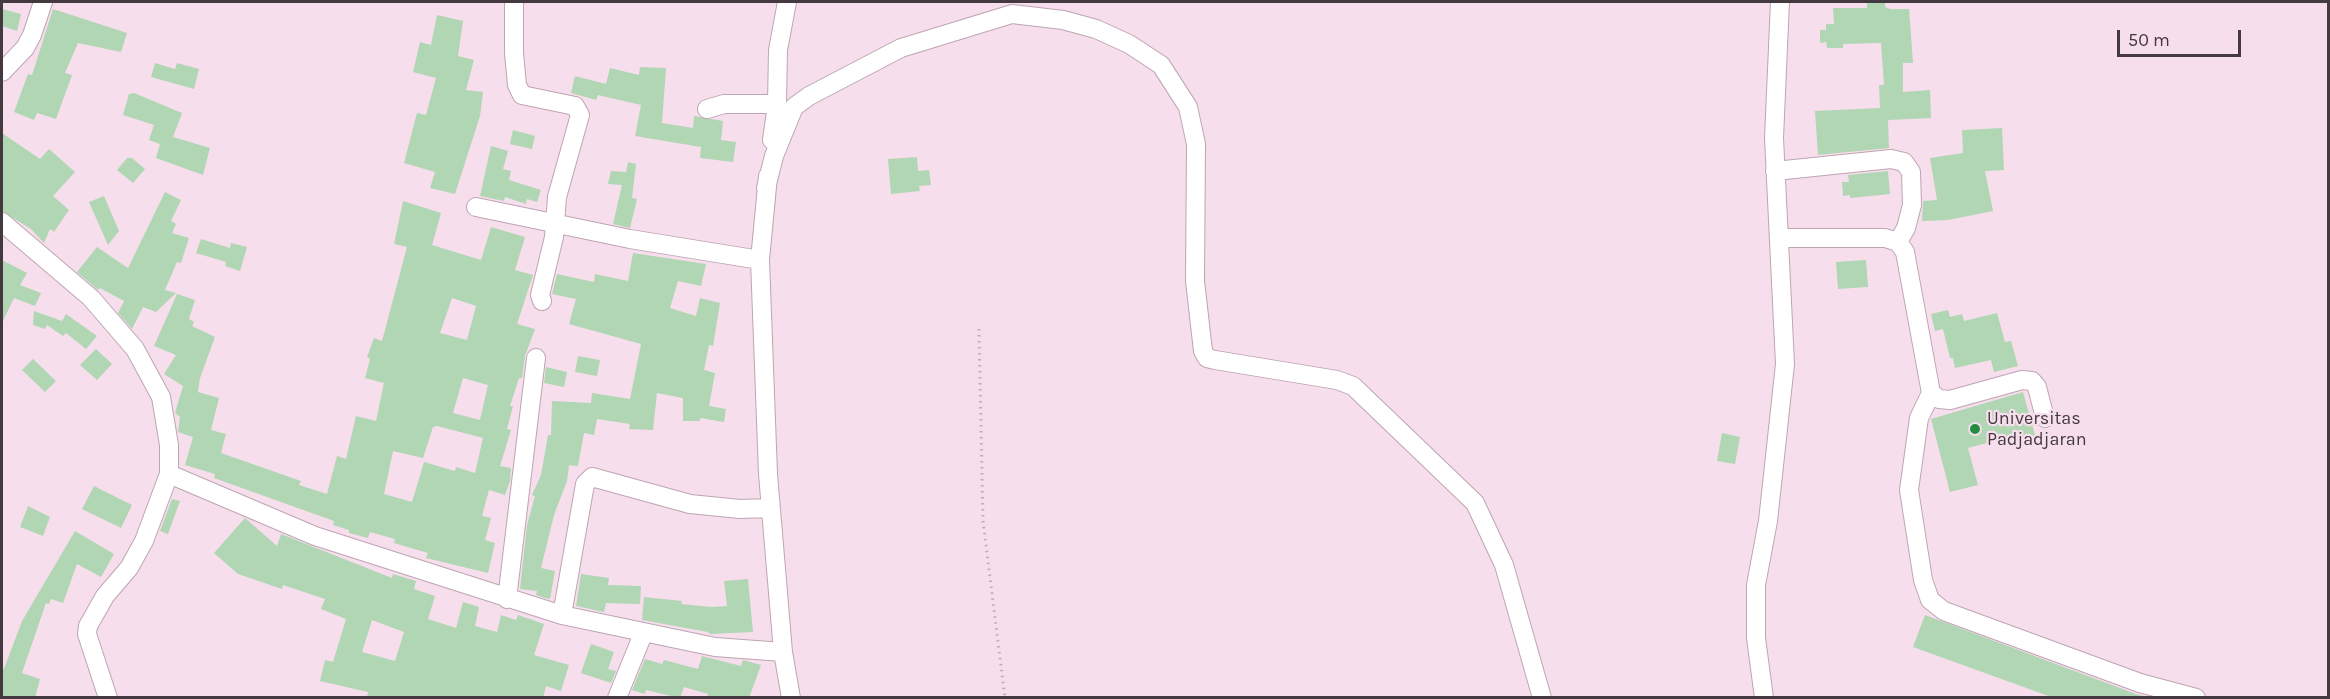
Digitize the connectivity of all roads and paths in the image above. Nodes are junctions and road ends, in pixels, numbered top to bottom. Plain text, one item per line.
1 (39, 2) edge
2 (514, 2) edge
3 (787, 2) edge
4 (1780, 2) edge
5 (2, 72) edge
6 (777, 104) junction
7 (706, 109) dead end
8 (1775, 171) junction
9 (766, 188) junction
10 (476, 207) dead end
11 (2, 222) edge
12 (554, 222) junction
13 (1781, 238) junction
14 (1898, 242) junction
15 (760, 260) junction
16 (542, 301) dead end
17 (979, 329) dead end
18 (536, 358) dead end
19 (1931, 393) junction
20 (2045, 418) dead end
21 (169, 474) junction
22 (770, 508) junction
23 (507, 599) junction
24 (562, 615) junction
25 (644, 634) junction
26 (783, 652) junction
27 (108, 698) edge
28 (617, 698) edge
29 (791, 698) edge
30 (1005, 698) edge
31 (1542, 698) edge
32 (1764, 698) edge
33 (2196, 698) edge

1 - 5 street
2 - 12 street
3 - 6 street
4 - 8 street
6 - 7 street
6 - 9 street
8 - 13 street
8 - 14 street
9 - 15 street
9 - 31 street
10 - 12 street
11 - 21 street
12 - 15 street
12 - 16 street
13 - 14 street
13 - 32 street
14 - 19 street
15 - 22 street
17 - 30 path
18 - 23 street
19 - 20 street
19 - 33 street
21 - 23 street
21 - 27 street
22 - 24 street
22 - 26 street
23 - 24 street
24 - 25 street
25 - 26 street
25 - 28 street
26 - 29 street

